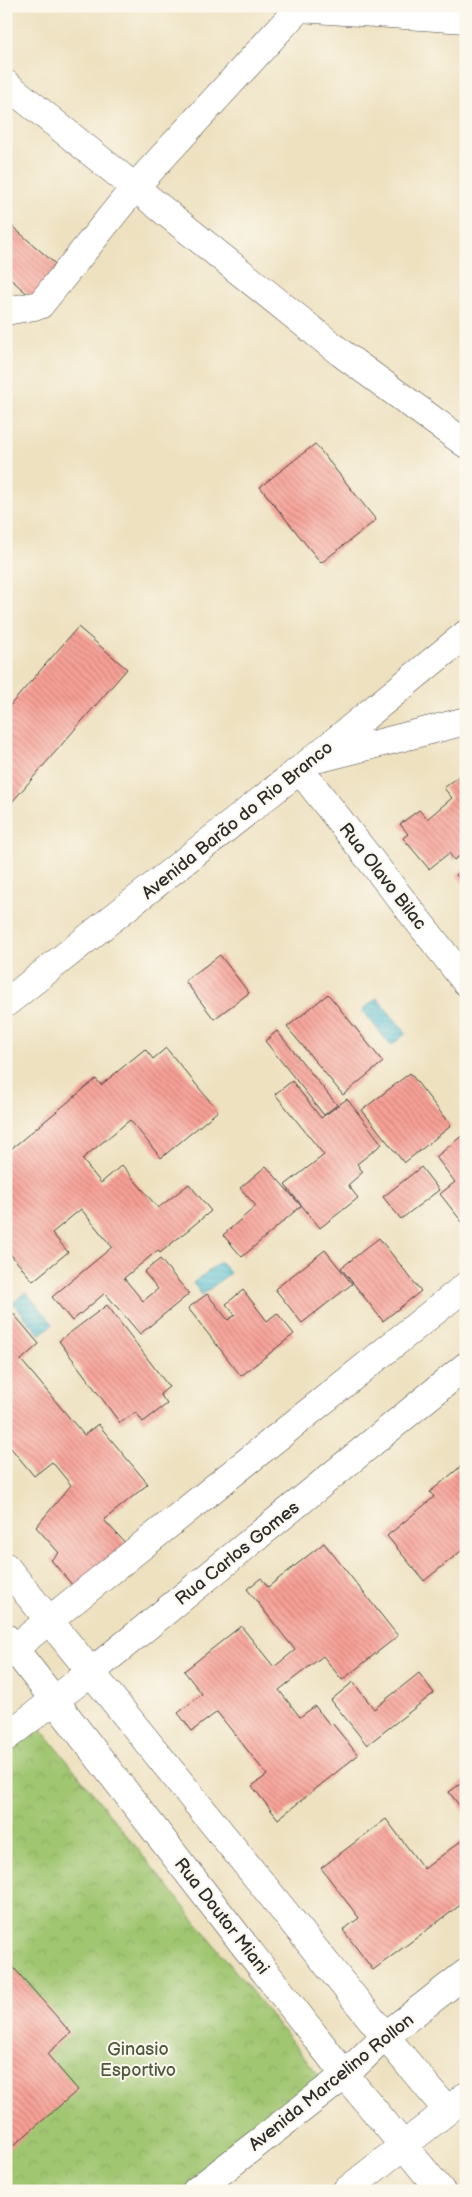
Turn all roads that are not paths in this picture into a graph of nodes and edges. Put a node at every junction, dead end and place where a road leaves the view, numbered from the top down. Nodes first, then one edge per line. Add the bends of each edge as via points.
1 (466, 19) edge
2 (6, 84) edge
3 (135, 188) junction
4 (6, 311) edge
5 (466, 444) edge
6 (466, 634) edge
7 (466, 660) edge
8 (420, 672) junction
9 (466, 721) edge
10 (306, 765) junction
11 (466, 982) edge
12 (6, 1003) edge
13 (466, 1286) edge
14 (466, 1366) edge
15 (6, 1567) edge
16 (49, 1621) junction
17 (9, 1647) edge
18 (90, 1672) junction
19 (55, 1699) junction
20 (6, 1737) edge
21 (466, 1973) edge
22 (385, 2036) junction
23 (345, 2075) junction
24 (457, 2103) edge
25 (402, 2145) junction
26 (196, 2191) edge
27 (346, 2191) edge
28 (441, 2191) edge

1 - 3 street via 299,8
2 - 3 street
3 - 4 street via 40,306
3 - 5 street via 341,353
6 - 8 street, Avenida Barão do Rio Branco
7 - 8 street
8 - 10 street, Avenida Barão do Rio Branco
9 - 10 street
10 - 11 street, Rua Olavo Bilac
10 - 12 street, Avenida Barão do Rio Branco
13 - 16 street
14 - 18 street, Rua Carlos Gomes
15 - 16 street
16 - 17 street
16 - 18 street
17 - 19 street, Rua Doutor Miani
18 - 19 street, Rua Carlos Gomes
18 - 22 street
19 - 20 street, Rua Carlos Gomes
19 - 23 street, Rua Doutor Miani
21 - 22 street, Avenida Marcelino Rollon
22 - 23 street, Avenida Marcelino Rollon
22 - 24 street
23 - 25 street, Rua Doutor Miani
23 - 26 street, Avenida Marcelino Rollon
24 - 25 street
25 - 27 street
25 - 28 street, Rua Doutor Miani

